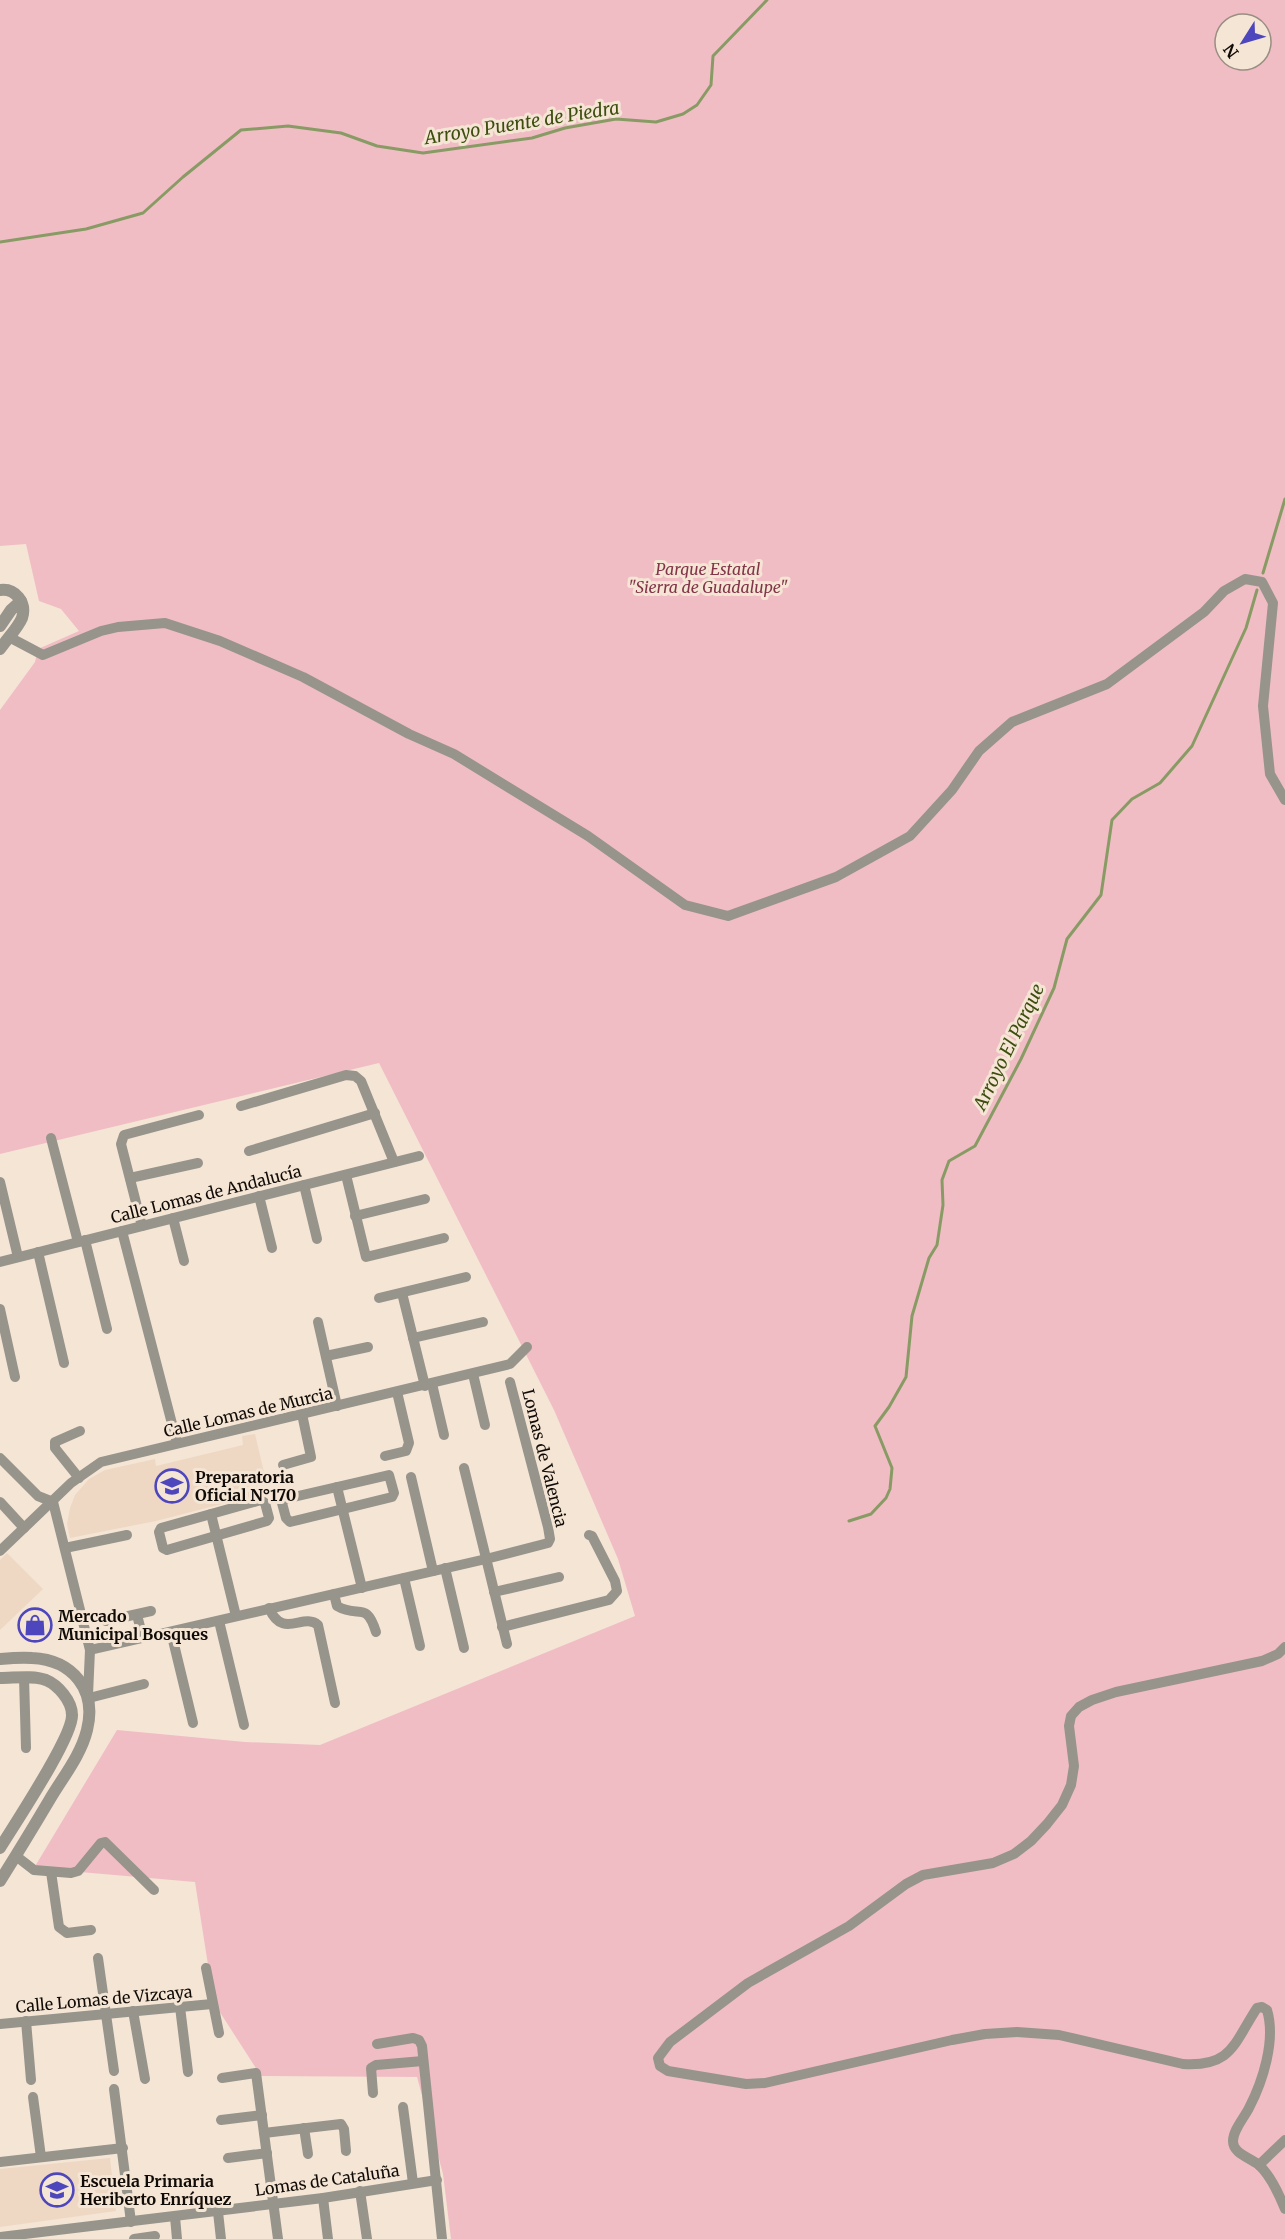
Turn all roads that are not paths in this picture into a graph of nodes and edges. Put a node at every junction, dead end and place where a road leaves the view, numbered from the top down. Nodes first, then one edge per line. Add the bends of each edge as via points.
1 (0, 590) edge
2 (21, 601) junction
3 (0, 626) edge
4 (9, 637) junction
5 (0, 649) edge
6 (1285, 800) edge
7 (241, 1106) dead end
8 (375, 1113) junction
9 (199, 1115) dead end
10 (51, 1138) dead end
11 (249, 1150) dead end
12 (419, 1156) dead end
13 (394, 1162) junction
14 (198, 1163) dead end
15 (345, 1175) junction
16 (130, 1178) junction
17 (0, 1182) edge
18 (304, 1185) junction
19 (259, 1196) junction
20 (425, 1199) dead end
21 (355, 1216) junction
22 (173, 1218) junction
23 (142, 1226) junction
24 (122, 1231) junction
25 (444, 1238) dead end
26 (317, 1239) dead end
27 (81, 1241) junction
28 (272, 1248) dead end
29 (38, 1252) junction
30 (18, 1257) junction
31 (0, 1262) edge
32 (184, 1262) dead end
33 (466, 1277) dead end
34 (402, 1293) junction
35 (379, 1298) dead end
36 (0, 1309) edge
37 (318, 1322) dead end
38 (483, 1322) dead end
39 (107, 1329) dead end
40 (413, 1338) junction
41 (368, 1347) dead end
42 (527, 1347) dead end
43 (326, 1356) junction
44 (64, 1363) dead end
45 (472, 1374) junction
46 (15, 1377) dead end
47 (510, 1382) dead end
48 (428, 1385) junction
49 (397, 1392) junction
50 (337, 1406) junction
51 (302, 1414) junction
52 (485, 1425) dead end
53 (80, 1431) dead end
54 (444, 1435) dead end
55 (177, 1443) junction
56 (385, 1456) dead end
57 (0, 1458) edge
58 (283, 1465) dead end
59 (464, 1468) dead end
60 (411, 1477) dead end
61 (79, 1478) junction
62 (338, 1487) junction
63 (0, 1502) edge
64 (53, 1502) junction
65 (342, 1508) junction
66 (211, 1514) junction
67 (24, 1528) junction
68 (589, 1534) dead end
69 (127, 1535) dead end
70 (217, 1536) junction
71 (65, 1548) junction
72 (0, 1551) edge
73 (486, 1559) junction
74 (445, 1568) junction
75 (432, 1571) junction
76 (559, 1577) dead end
77 (404, 1578) junction
78 (362, 1588) junction
79 (494, 1592) junction
80 (334, 1594) junction
81 (269, 1608) junction
82 (151, 1611) dead end
83 (136, 1615) junction
84 (236, 1616) junction
85 (106, 1621) dead end
86 (219, 1621) junction
87 (502, 1627) junction
88 (171, 1632) junction
89 (376, 1632) dead end
90 (143, 1638) junction
91 (507, 1644) dead end
92 (420, 1646) dead end
93 (1285, 1647) edge
94 (464, 1648) dead end
95 (90, 1650) junction
96 (0, 1659) edge
97 (24, 1677) junction
98 (0, 1678) edge
99 (144, 1684) dead end
100 (89, 1697) junction
101 (335, 1702) dead end
102 (193, 1724) dead end
103 (244, 1725) dead end
104 (26, 1748) dead end
105 (15, 1822) junction
106 (30, 1832) junction
107 (0, 1848) edge
108 (16, 1856) junction
109 (51, 1872) junction
110 (0, 1881) edge
111 (154, 1890) dead end
112 (91, 1930) dead end
113 (98, 1958) dead end
114 (206, 1968) dead end
115 (212, 2004) junction
116 (180, 2007) junction
117 (133, 2011) junction
118 (105, 2014) junction
119 (26, 2021) junction
120 (0, 2024) edge
121 (219, 2033) dead end
122 (377, 2044) dead end
123 (423, 2061) junction
124 (114, 2071) dead end
125 (188, 2072) dead end
126 (222, 2078) dead end
127 (145, 2079) dead end
128 (32, 2080) dead end
129 (114, 2089) dead end
130 (373, 2093) dead end
131 (33, 2097) dead end
132 (403, 2107) dead end
133 (262, 2115) junction
134 (221, 2120) dead end
135 (304, 2128) junction
136 (264, 2133) junction
137 (1285, 2140) edge
138 (123, 2148) junction
139 (346, 2151) dead end
140 (267, 2152) junction
141 (308, 2154) dead end
142 (41, 2157) junction
143 (0, 2158) edge
144 (228, 2158) dead end
145 (1259, 2165) junction
146 (437, 2180) junction
147 (412, 2183) junction
148 (360, 2191) junction
149 (323, 2198) junction
150 (274, 2203) junction
151 (1285, 2209) edge
152 (218, 2212) junction
153 (175, 2217) junction
154 (131, 2222) junction
155 (52, 2235) edge
156 (155, 2236) dead end
157 (0, 2237) edge
158 (134, 2239) edge
159 (177, 2239) edge
160 (221, 2239) edge
161 (278, 2239) edge
162 (328, 2239) edge
163 (367, 2239) edge
164 (442, 2239) edge

1 - 2 street via 14,591
2 - 3 street
2 - 4 street via 22,617
4 - 5 street
4 - 6 street via 43,655 101,631 165,623 220,641 303,677 454,754 588,836 685,906 728,916 836,877 910,836 952,790 979,751 1012,722 1107,684 1204,612 1224,591 1245,579 1262,582 1273,603 1263,706 1270,774
7 - 8 street via 346,1075 361,1081
8 - 11 street
8 - 13 street
9 - 16 street via 124,1135 121,1144
10 - 27 street
12 - 13 street, Calle Lomas de Andalucía
13 - 15 street, Calle Lomas de Andalucía
14 - 16 street
15 - 18 street, Calle Lomas de Andalucía
15 - 21 street
16 - 23 street
17 - 30 street
18 - 19 street, Calle Lomas de Andalucía
18 - 26 street
19 - 22 street, Calle Lomas de Andalucía
19 - 28 street
20 - 21 street
21 - 25 street via 368,1258
22 - 23 street, Calle Lomas de Andalucía
22 - 32 street
23 - 24 street, Calle Lomas de Andalucía
24 - 27 street, Calle Lomas de Andalucía
24 - 55 street
27 - 29 street, Calle Lomas de Andalucía
27 - 39 street
29 - 30 street, Calle Lomas de Andalucía
29 - 44 street
30 - 31 street, Calle Lomas de Andalucía
33 - 34 street
34 - 35 street
34 - 40 street
36 - 46 street
37 - 43 street
38 - 40 street
40 - 48 street
41 - 43 street
42 - 45 street, Calle Lomas de Murcia via 510,1365
43 - 50 street
45 - 48 street, Calle Lomas de Murcia
45 - 52 street
47 - 73 street, Lomas de Valencia via 550,1541
48 - 49 street, Calle Lomas de Murcia
48 - 54 street
49 - 50 street, Calle Lomas de Murcia
49 - 56 street via 409,1443 406,1450
50 - 51 street, Calle Lomas de Murcia
51 - 55 street, Calle Lomas de Murcia
51 - 58 street via 311,1457
53 - 61 street via 55,1442 55,1448
55 - 61 street, Calle Lomas de Murcia via 101,1462
57 - 64 street via 38,1496
59 - 73 street
60 - 75 street
61 - 64 street, Calle Lomas de Murcia
62 - 65 street
62 - 65 street via 389,1475 394,1493 392,1497
62 - 65 street via 285,1499 282,1503 290,1522
63 - 67 street
64 - 67 street, Calle Lomas de Murcia
64 - 71 street
65 - 78 street
66 - 70 street
66 - 70 street via 261,1500 265,1503 267,1521
66 - 70 street via 161,1528 163,1548
67 - 72 street, Calle Lomas de Murcia
68 - 87 street via 615,1581 614,1597
69 - 71 street
70 - 84 street
71 - 95 street
73 - 74 street
73 - 79 street
74 - 75 street
74 - 94 street
75 - 77 street
76 - 79 street
77 - 78 street
77 - 92 street
78 - 80 street
79 - 87 street
80 - 81 street
80 - 89 street via 343,1609 367,1613
81 - 84 street
81 - 101 street via 273,1618 287,1625 318,1625
82 - 83 street
83 - 85 street
83 - 90 street
84 - 86 street
86 - 88 street
86 - 103 street
87 - 91 street
88 - 90 street
88 - 102 street
90 - 95 street
93 - 145 street via 1262,1661 1116,1692 1078,1707 1069,1726 1074,1766 1071,1785 1062,1805 1031,1840 1014,1854 993,1863 923,1875 906,1884 849,1926 748,1983 670,2042 658,2058 660,2066 668,2071 746,2084 765,2083 952,2040 1017,2032 1059,2035 1197,2065 1224,2057 1237,2044 1257,2008 1262,2007 1267,2010 1271,2032 1263,2073 1233,2142 1235,2148
95 - 100 street
96 - 100 street via 34,1658 53,1663 81,1681
97 - 98 street
97 - 104 street
97 - 105 street via 47,1680 59,1689 70,1703 72,1715 62,1743
99 - 100 street
100 - 106 street via 90,1712 83,1740
105 - 106 street
105 - 107 street
106 - 108 street
108 - 109 street via 29,1867
108 - 110 street
109 - 111 street via 78,1871 105,1842
109 - 112 street via 59,1927 67,1933
113 - 118 street
114 - 115 street, Calle Lomas de Vizcaya
115 - 116 street, Calle Lomas de Vizcaya
115 - 121 street, Calle Lomas de Vizcaya
116 - 117 street, Calle Lomas de Vizcaya
116 - 125 street
117 - 118 street, Calle Lomas de Vizcaya
117 - 127 street
118 - 119 street, Calle Lomas de Vizcaya
118 - 124 street
119 - 120 street, Calle Lomas de Vizcaya
119 - 128 street
122 - 123 street via 419,2040
123 - 130 street via 371,2068
123 - 146 street
126 - 133 street via 256,2073
129 - 138 street
131 - 142 street
132 - 147 street, Lomas de Cataluña
133 - 134 street
133 - 136 street
135 - 136 street
135 - 139 street via 341,2124
135 - 141 street
136 - 140 street
137 - 145 street
138 - 142 street
138 - 154 street
140 - 144 street
140 - 150 street
142 - 143 street
145 - 151 street via 1272,2181
146 - 147 street, Lomas de Cataluña
146 - 164 street
147 - 148 street, Lomas de Cataluña
148 - 149 street, Lomas de Cataluña
148 - 163 street
149 - 150 street, Lomas de Cataluña
149 - 162 street
150 - 152 street, Lomas de Cataluña
150 - 161 street
152 - 153 street, Lomas de Cataluña
152 - 160 street
153 - 154 street, Lomas de Cataluña
153 - 159 street
154 - 155 street, Lomas de Cataluña
155 - 157 street, Lomas de Cataluña
156 - 158 street

